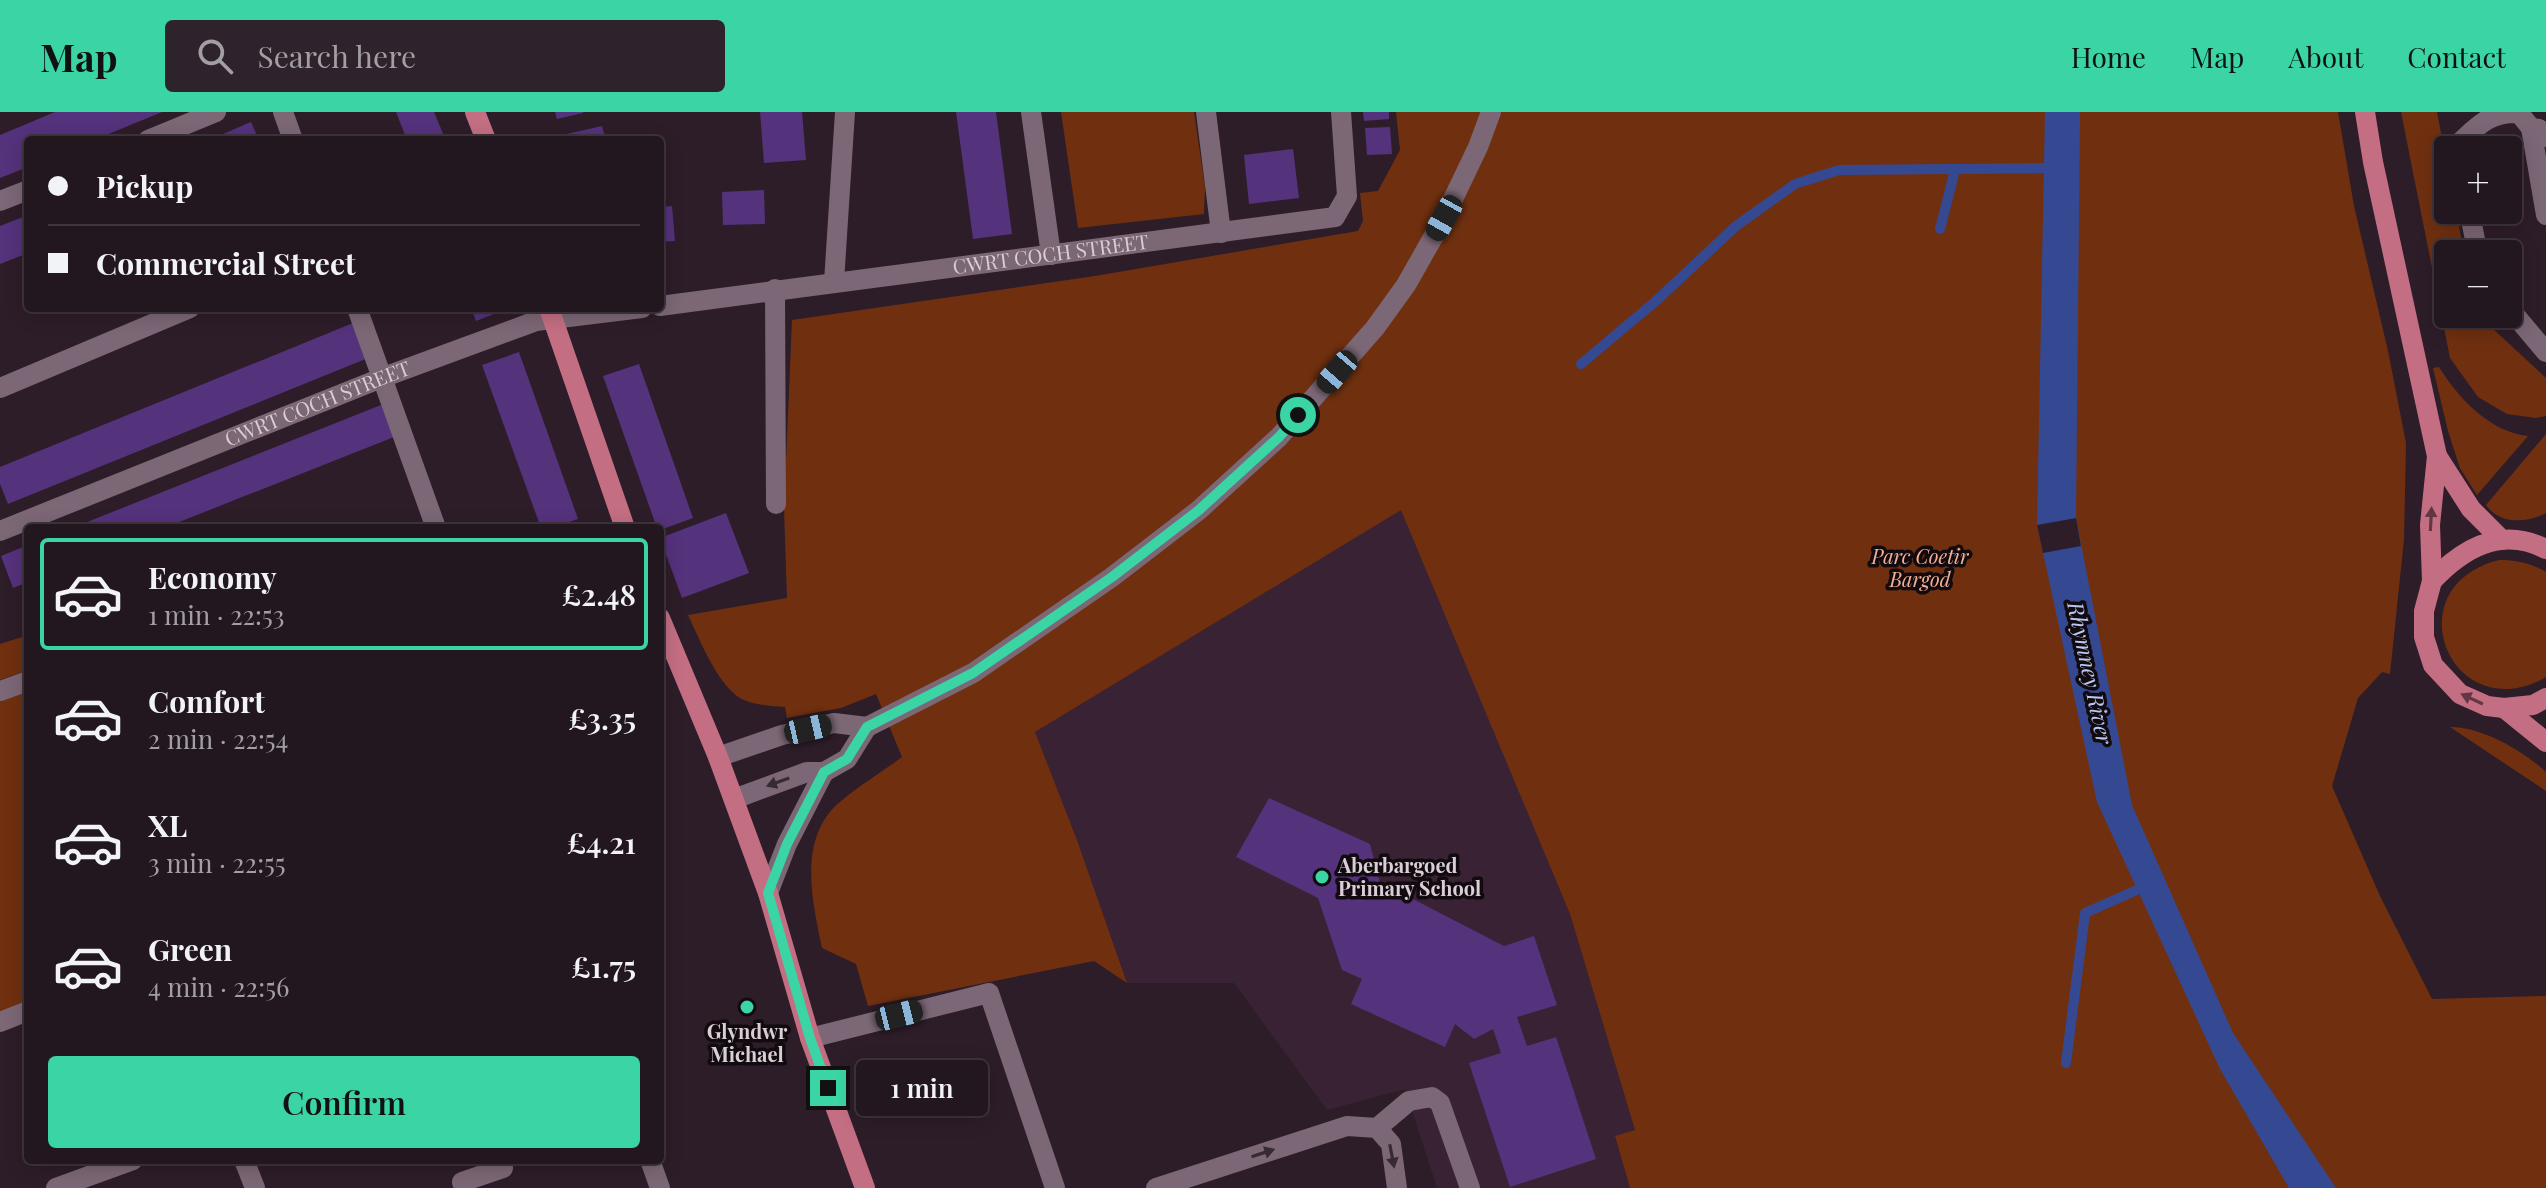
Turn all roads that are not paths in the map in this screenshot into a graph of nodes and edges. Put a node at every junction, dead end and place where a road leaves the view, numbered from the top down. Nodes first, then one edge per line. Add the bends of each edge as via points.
1 (216, 112) edge
2 (283, 112) edge
3 (475, 112) edge
4 (845, 112) edge
5 (1031, 112) edge
6 (1206, 112) edge
7 (1341, 112) edge
8 (1491, 112) edge
9 (2365, 112) edge
10 (2539, 132) edge
11 (158, 136) edge
12 (292, 136) edge
13 (484, 136) edge
14 (2467, 136) edge
15 (2542, 172) edge
16 (24, 192) edge
17 (0, 201) edge
18 (2546, 213) edge
19 (1221, 233) junction
20 (1051, 255) junction
21 (834, 282) junction
22 (775, 289) junction
23 (664, 305) edge
24 (180, 312) edge
25 (359, 312) edge
26 (581, 312) edge
27 (551, 314) edge
28 (2522, 324) edge
29 (2546, 352) edge
30 (384, 377) junction
31 (0, 388) edge
32 (2437, 456) junction
33 (776, 504) dead end
34 (435, 524) edge
35 (624, 524) edge
36 (0, 531) edge
37 (2502, 540) junction
38 (2546, 549) edge
39 (2432, 581) junction
40 (664, 628) edge
41 (24, 682) edge
42 (0, 691) edge
43 (2546, 698) edge
44 (2504, 708) junction
45 (867, 727) junction
46 (2546, 742) edge
47 (718, 757) junction
48 (824, 772) junction
49 (734, 799) junction
50 (768, 893) junction
51 (24, 1013) edge
52 (0, 1022) edge
53 (810, 1038) junction
54 (1377, 1128) junction
55 (123, 1164) edge
56 (246, 1164) edge
57 (651, 1164) edge
58 (503, 1168) dead end
59 (1191, 1182) edge
60 (63, 1187) edge
61 (255, 1188) edge
62 (464, 1188) edge
63 (660, 1188) edge
64 (865, 1188) edge
65 (1055, 1188) edge
66 (1156, 1188) edge
67 (1397, 1188) edge
68 (1470, 1188) edge

1 - 11 street
2 - 12 street
3 - 13 main road
4 - 21 street
5 - 20 street
6 - 19 street
7 - 19 street, CWRT COCH STREET via 1347,196 1335,217
8 - 45 street via 1444,218 1406,285 1279,437 1199,510 1112,577 973,673
9 - 32 main road
10 - 14 street via 2519,113 2490,115
10 - 15 street
15 - 18 street
16 - 17 street
19 - 20 street, CWRT COCH STREET
20 - 21 street, CWRT COCH STREET
21 - 22 street, CWRT COCH STREET
22 - 23 street, CWRT COCH STREET
22 - 33 street
24 - 31 street
25 - 30 street
26 - 27 street, CWRT COCH STREET
27 - 30 street, CWRT COCH STREET
27 - 35 main road
28 - 29 street
30 - 34 street
30 - 36 street, CWRT COCH STREET
32 - 37 main road via 2471,509
39 -> 32 main road via 2430,525
37 - 38 main road
37 - 39 main road via 2469,549
44 -> 39 main road via 2460,694 2433,665 2424,637
40 - 47 main road
41 - 42 street
43 - 44 main road
44 - 46 main road
45 - 47 street via 834,723
45 - 48 street via 847,759
47 - 49 main road
48 -> 49 street via 807,772
48 - 50 street
49 - 50 main road
50 - 53 main road
51 - 52 street
53 - 64 main road
53 - 65 street via 989,993
59 -> 54 street via 1347,1126
54 -> 67 street via 1391,1144
54 - 68 street via 1409,1101 1432,1097 1440,1103
55 - 60 street
56 - 61 street
57 - 63 street
58 - 62 street via 462,1182
59 - 66 street

